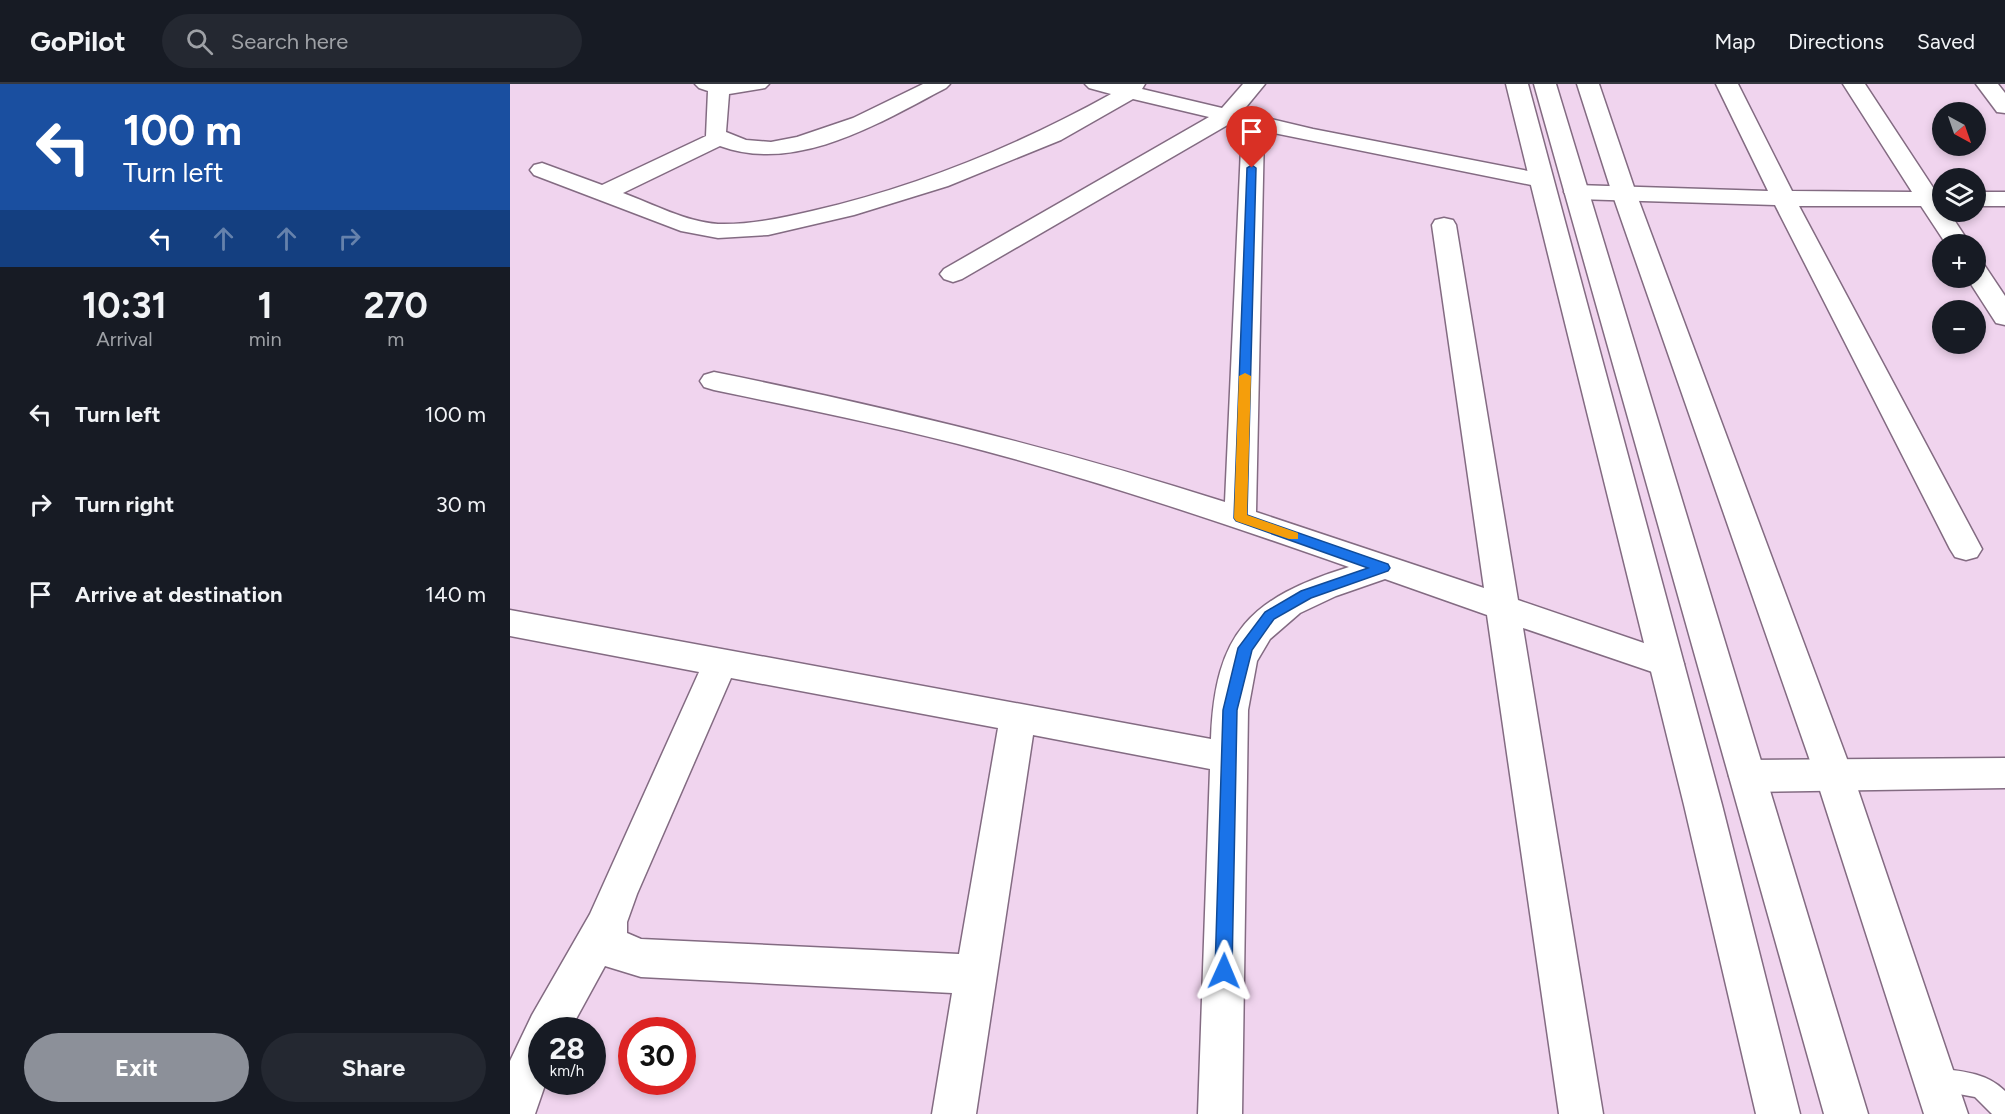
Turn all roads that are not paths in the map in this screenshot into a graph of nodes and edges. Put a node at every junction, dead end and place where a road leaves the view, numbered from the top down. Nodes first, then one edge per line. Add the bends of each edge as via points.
1 (758, 84) edge
2 (939, 84) edge
3 (1096, 84) edge
4 (1254, 84) edge
5 (1516, 84) edge
6 (1545, 84) edge
7 (1588, 84) edge
8 (1727, 84) edge
9 (1854, 84) edge
10 (1987, 84) edge
11 (712, 86) edge
12 (1132, 88) edge
13 (2005, 107) edge
14 (1227, 116) junction
15 (1253, 121) junction
16 (718, 138) junction
17 (542, 170) dead end
18 (1541, 180) junction
19 (1576, 192) junction
20 (1624, 193) junction
21 (1932, 193) edge
22 (601, 194) junction
23 (1783, 198) junction
24 (1932, 199) edge
25 (1986, 199) edge
26 (2005, 199) edge
27 (1444, 225) dead end
28 (953, 274) dead end
29 (1986, 287) edge
30 (2005, 317) edge
31 (714, 381) dead end
32 (1240, 518) junction
33 (1966, 549) dead end
34 (1383, 568) junction
35 (1502, 608) junction
36 (510, 623) edge
37 (721, 662) junction
38 (1667, 664) junction
39 (1018, 717) junction
40 (1229, 757) junction
41 (2005, 773) edge
42 (1834, 775) junction
43 (1748, 776) junction
44 (607, 922) junction
45 (977, 975) junction
46 (554, 1017) edge
47 (528, 1071) edge
48 (1935, 1080) junction
49 (2005, 1112) edge
50 (513, 1114) edge
51 (954, 1114) edge
52 (1220, 1114) edge
53 (1581, 1114) edge
54 (1778, 1114) edge
55 (1846, 1114) edge
56 (1946, 1114) edge

1 - 11 street via 734,89
2 - 16 street via 866,119 793,146 753,148 735,146
3 - 12 street
4 - 14 street
5 - 18 street
6 - 19 street
7 - 20 street
8 - 23 street
9 - 21 street
10 - 13 street
11 - 16 street
12 - 14 street
12 - 22 street via 1020,150 940,181 796,223 718,231 690,226
14 - 15 street
14 - 28 street
15 - 18 street
15 - 32 street
16 - 22 street
17 - 22 street
18 - 38 street
19 - 20 street
19 - 43 street
20 - 23 street
20 - 42 street
23 - 24 street
23 - 33 street
25 - 26 street
27 - 35 street
29 - 30 street
31 - 32 street via 1020,451
32 - 34 street
34 - 35 street
34 - 40 street via 1306,594 1270,616 1245,648 1230,710
35 - 38 street
35 - 53 street
36 - 37 street
37 - 39 street
37 - 44 street
38 - 54 street
39 - 40 street
39 - 45 street
40 - 52 street
41 - 42 street
42 - 43 street
42 - 48 street
43 - 55 street
44 - 45 street via 606,941 618,952 641,958
44 - 46 street
45 - 51 street
47 - 50 street
48 - 49 lane via 1981,1085 1997,1098
48 - 56 street

